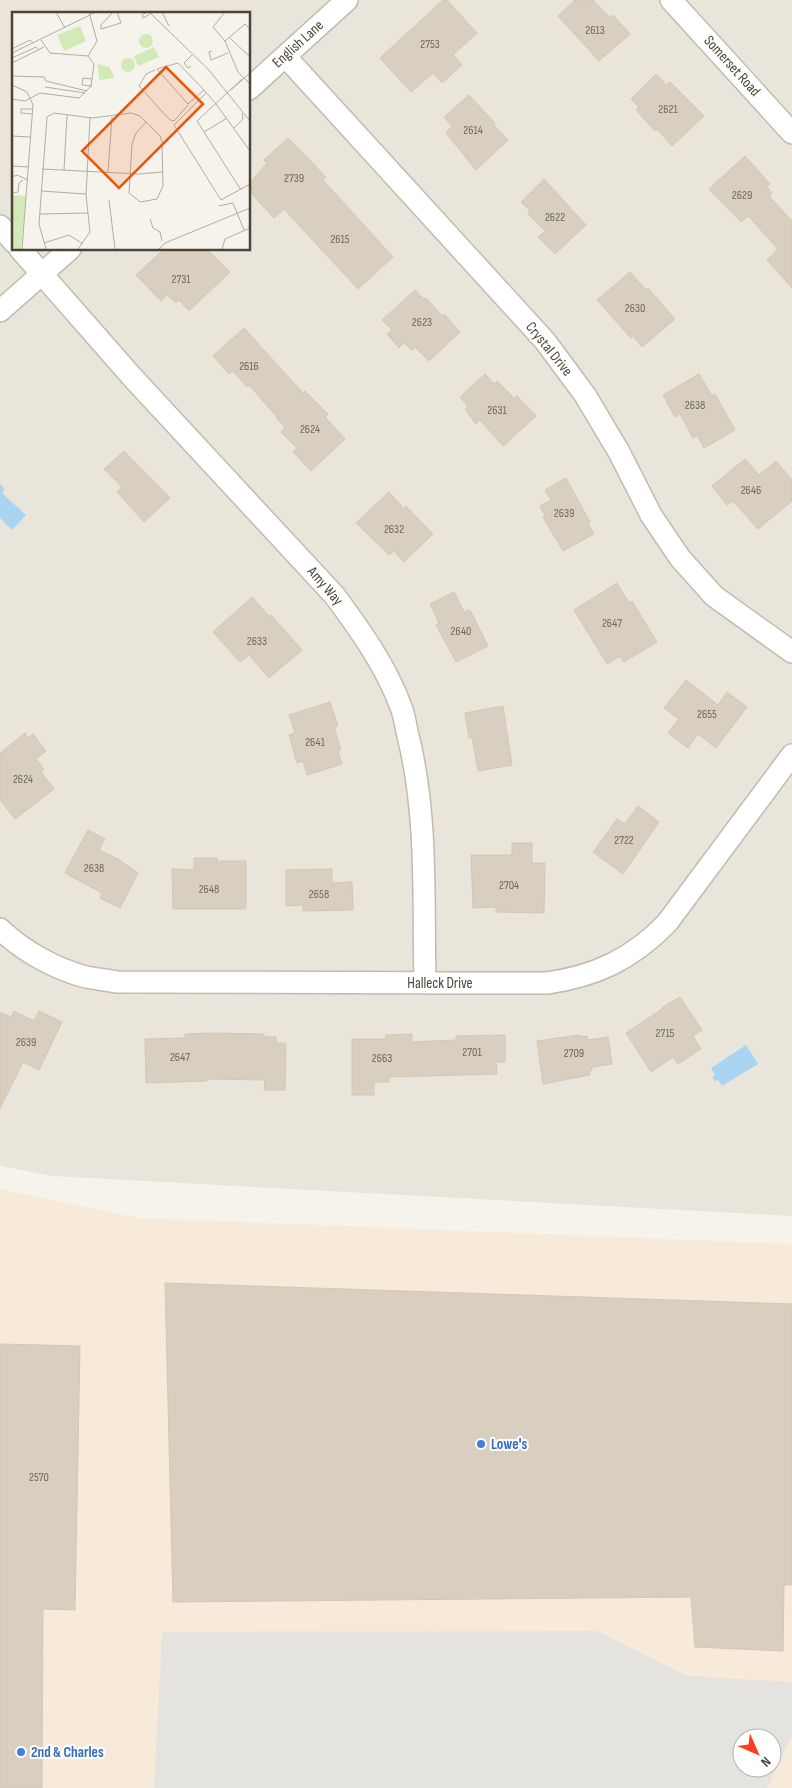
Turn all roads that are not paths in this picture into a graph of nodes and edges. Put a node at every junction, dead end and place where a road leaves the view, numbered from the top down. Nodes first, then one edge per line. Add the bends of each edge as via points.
1 (347, 0) edge
2 (671, 0) edge
3 (285, 56) junction
4 (250, 87) edge
5 (792, 132) edge
6 (0, 226) edge
7 (12, 240) edge
8 (21, 250) edge
9 (69, 250) edge
10 (42, 274) junction
11 (0, 312) edge
12 (792, 652) edge
13 (792, 755) edge
14 (0, 929) edge
15 (425, 983) junction

1 - 3 street, English Lane
2 - 5 street, Somerset Road
3 - 4 street, English Lane
3 - 12 street, Crystal Drive via 545,341 585,395 651,515 680,558 714,596
6 - 7 street
8 - 10 street
9 - 10 street
10 - 11 street
10 - 15 street, Amy Way via 133,378 335,596 361,630 390,681 404,716 421,815
13 - 15 street, Halleck Drive via 667,923 629,956 572,980
14 - 15 street, Halleck Drive via 43,960 85,976 117,982

